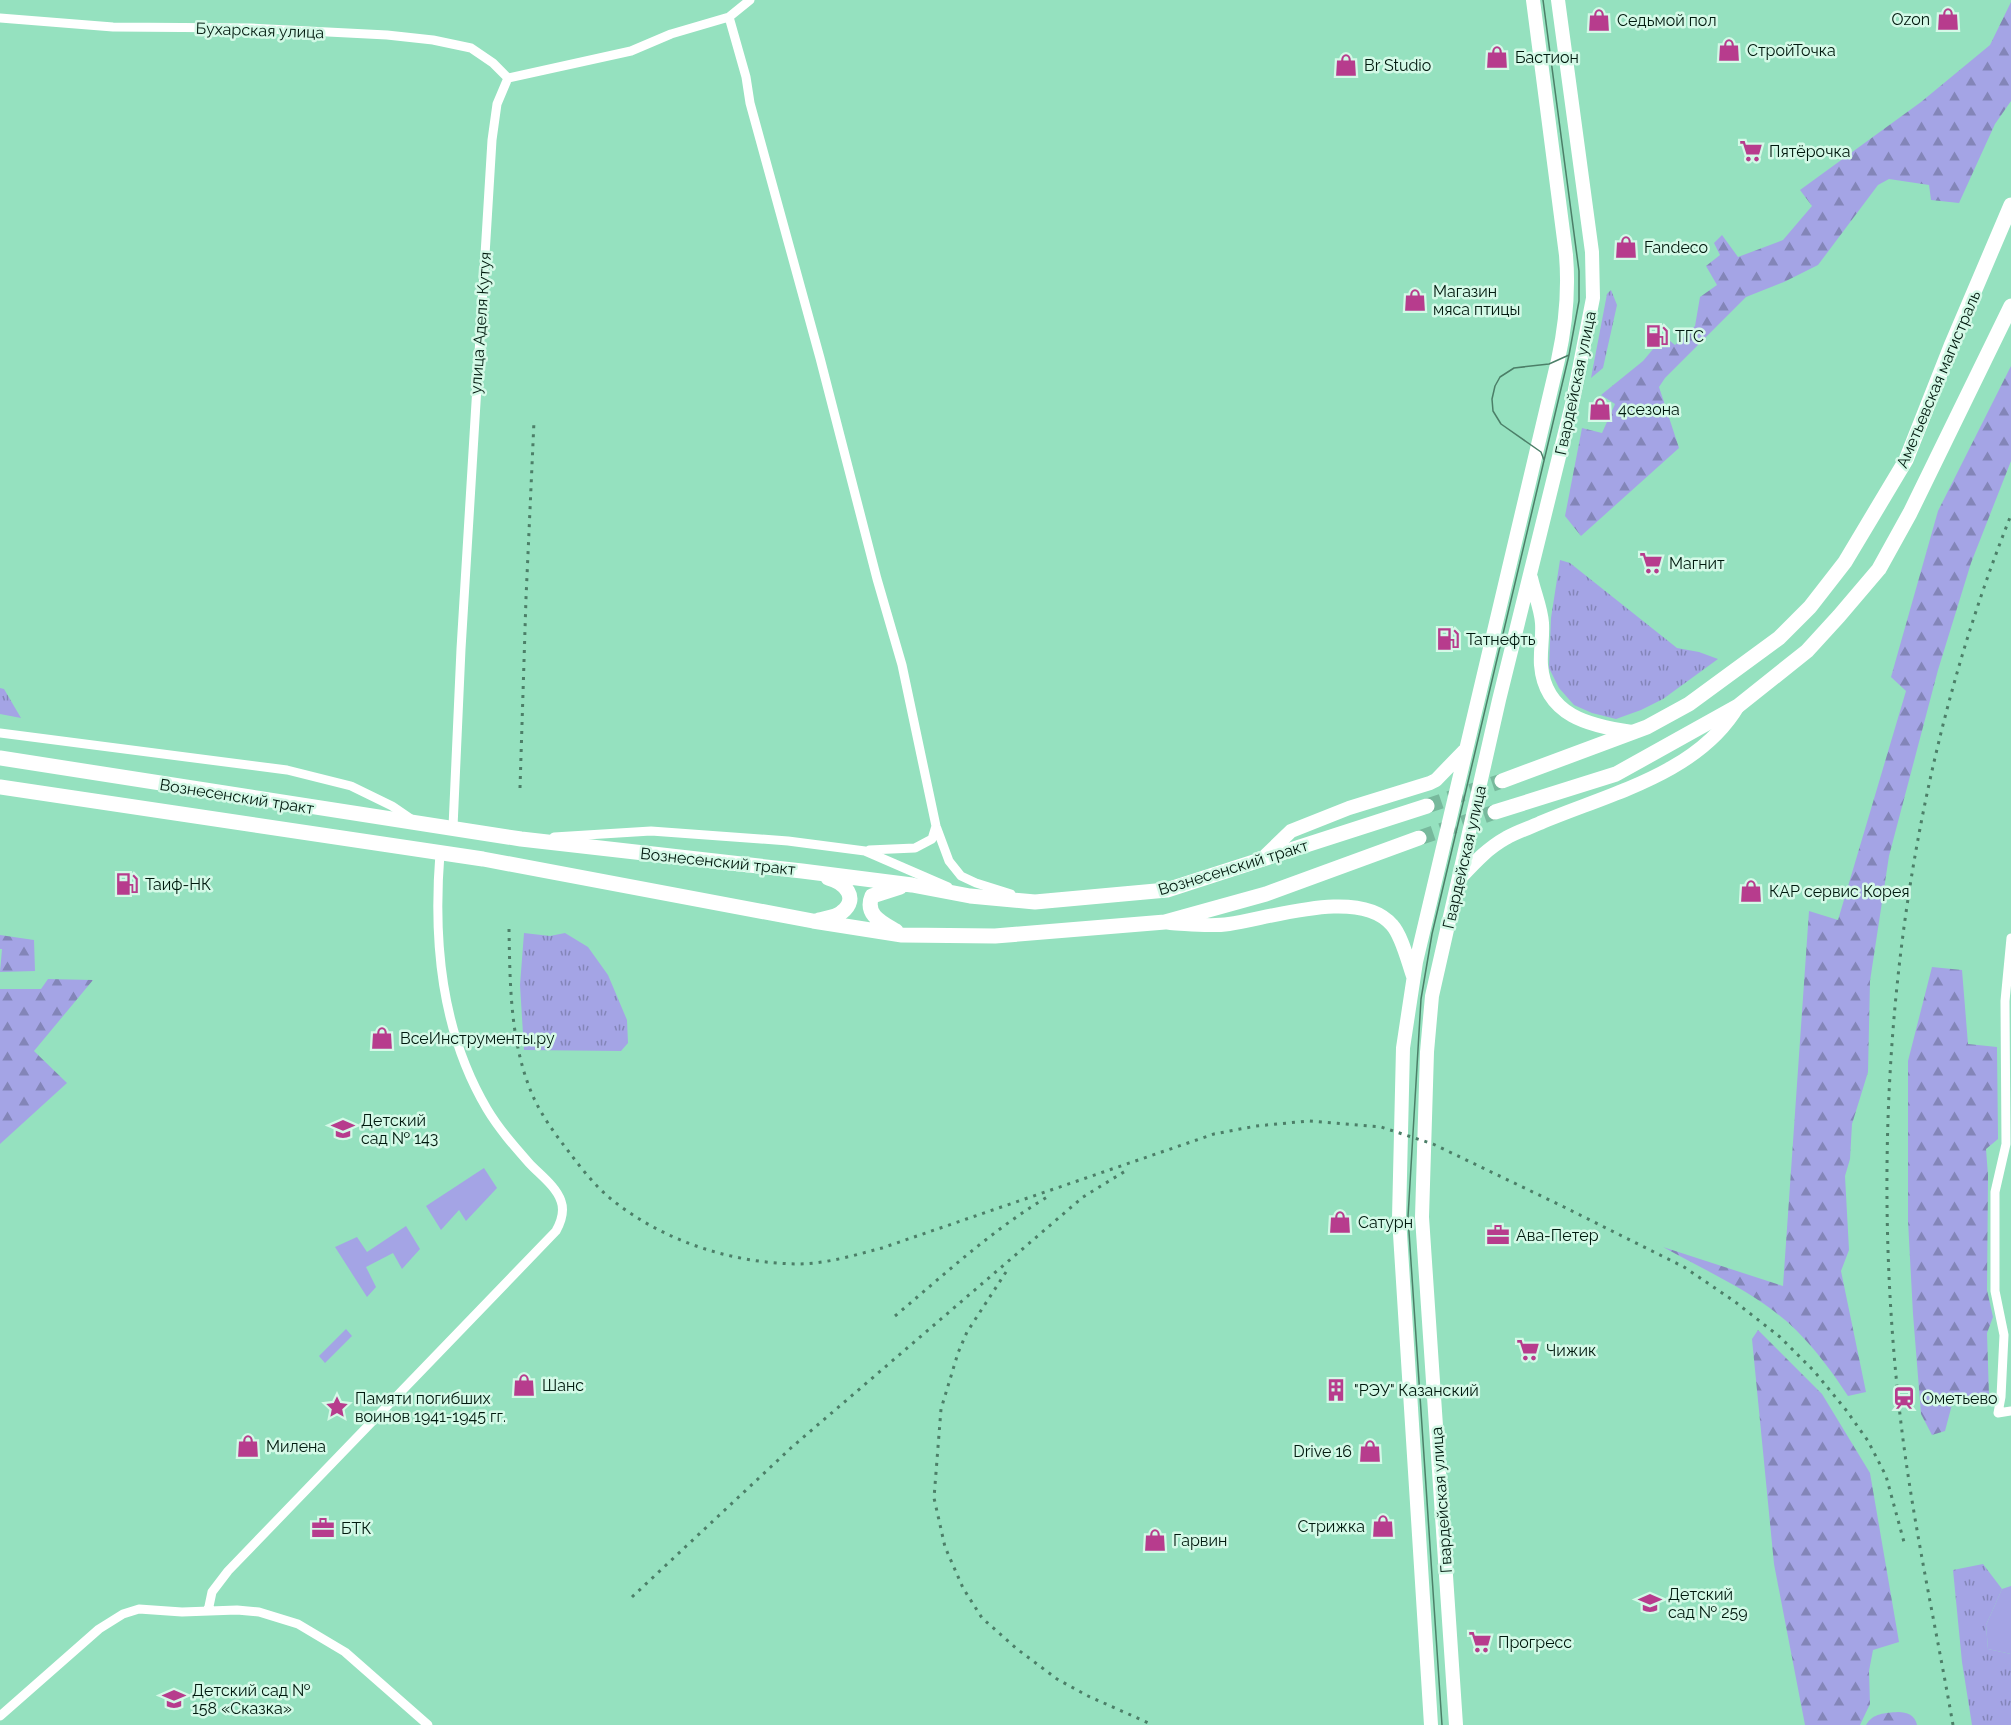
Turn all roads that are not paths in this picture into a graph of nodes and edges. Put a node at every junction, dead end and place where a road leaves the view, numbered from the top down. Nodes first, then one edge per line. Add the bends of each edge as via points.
1 (750, 0) edge
2 (1533, 0) edge
3 (1558, 0) edge
4 (729, 17) junction
5 (0, 18) edge
6 (508, 78) junction
7 (1571, 101) junction
8 (1546, 105) junction
9 (2011, 205) edge
10 (2011, 306) edge
11 (1530, 574) junction
12 (1738, 706) junction
13 (1632, 732) junction
14 (0, 733) edge
15 (1465, 749) junction
16 (0, 758) edge
17 (1502, 781) tunnel mouth
18 (0, 787) edge
19 (1427, 806) tunnel mouth
20 (1495, 812) tunnel mouth
21 (418, 823) junction
22 (936, 826) junction
23 (453, 827) junction
24 (1419, 838) tunnel mouth
25 (521, 839) junction
26 (865, 850) junction
27 (440, 853) junction
28 (1261, 860) junction
29 (802, 871) junction
30 (1460, 878) junction
31 (912, 885) junction
32 (970, 896) junction
33 (1035, 902) junction
34 (813, 921) junction
35 (1165, 922) junction
36 (902, 935) junction
37 (2011, 938) edge
38 (1414, 977) junction
39 (2008, 1000) edge
40 (2008, 1144) edge
41 (2011, 1411) edge
42 (1447, 1573) junction
43 (1420, 1574) junction
44 (208, 1611) junction
45 (0, 1716) edge
46 (428, 1725) edge
47 (1431, 1725) edge
48 (1456, 1725) edge

1 - 4 street
2 - 8 main road, Гвардейская улица
3 - 7 main road, Гвардейская улица
4 - 6 street via 631,51
4 - 22 street via 902,665
5 - 6 street, Бухарская улица via 113,27 387,34 471,48
6 - 23 street, улица Аделя Кутуя via 497,104 492,140
7 - 8 main road
7 - 11 main road, Гвардейская улица via 1592,252 1593,298 1573,400
8 - 15 main road, Гвардейская улица via 1566,255 1567,310
9 - 13 main road, Аметьевская магистраль via 1906,460 1845,562 1779,638 1689,704
10 - 12 main road, Аметьевская магистраль via 1879,569 1807,651
11 - 13 main road via 1542,622 1541,664 1549,693 1583,722
11 - 30 main road, Гвардейская улица
12 - 20 main road, Аметьевская магистраль via 1616,774
12 - 30 main road via 1714,738 1687,759 1619,792 1507,837 1481,855
13 - 17 main road, Аметьевская магистраль
14 - 21 street via 287,770 351,786
15 - 28 main road via 1436,780 1291,831
15 - 38 main road, Гвардейская улица
16 - 21 main road, Вознесенский тракт
18 - 27 main road, Вознесенский тракт
19 - 28 main road, Вознесенский тракт
21 - 23 main road, Вознесенский тракт
22 - 26 street via 932,839 915,848
22 - 33 street via 949,861 961,876
23 - 25 main road, Вознесенский тракт
24 - 35 main road, Вознесенский тракт via 1266,894
25 - 26 street via 651,831 788,840
25 - 29 main road, Вознесенский тракт
26 - 32 street
27 - 34 main road, Вознесенский тракт
27 - 44 street via 437,899 441,961 454,1035 488,1111 555,1190 563,1215 555,1231 228,1570 212,1592
28 - 33 main road, Вознесенский тракт via 1167,890
29 - 31 main road, Вознесенский тракт
29 - 34 main road via 836,880 851,896 841,914
30 - 42 main road, Гвардейская улица via 1432,996 1422,1217
31 - 32 main road, Вознесенский тракт
31 - 36 main road via 872,896 870,902 870,911 878,921
32 - 33 main road, Вознесенский тракт
34 - 36 main road, Вознесенский тракт
35 - 36 main road, Вознесенский тракт via 995,936
35 - 38 main road via 1206,926 1292,910 1348,906 1367,910 1392,925
37 - 39 street
38 - 43 main road, Гвардейская улица via 1403,1048 1399,1218
39 - 40 street
40 - 41 street via 1995,1192 1995,1291 2004,1335 1998,1413
42 - 43 main road
42 - 48 main road, Гвардейская улица
43 - 47 main road, Гвардейская улица
44 - 45 street via 138,1609 123,1614 99,1629
44 - 46 street via 259,1612 298,1624 345,1652

